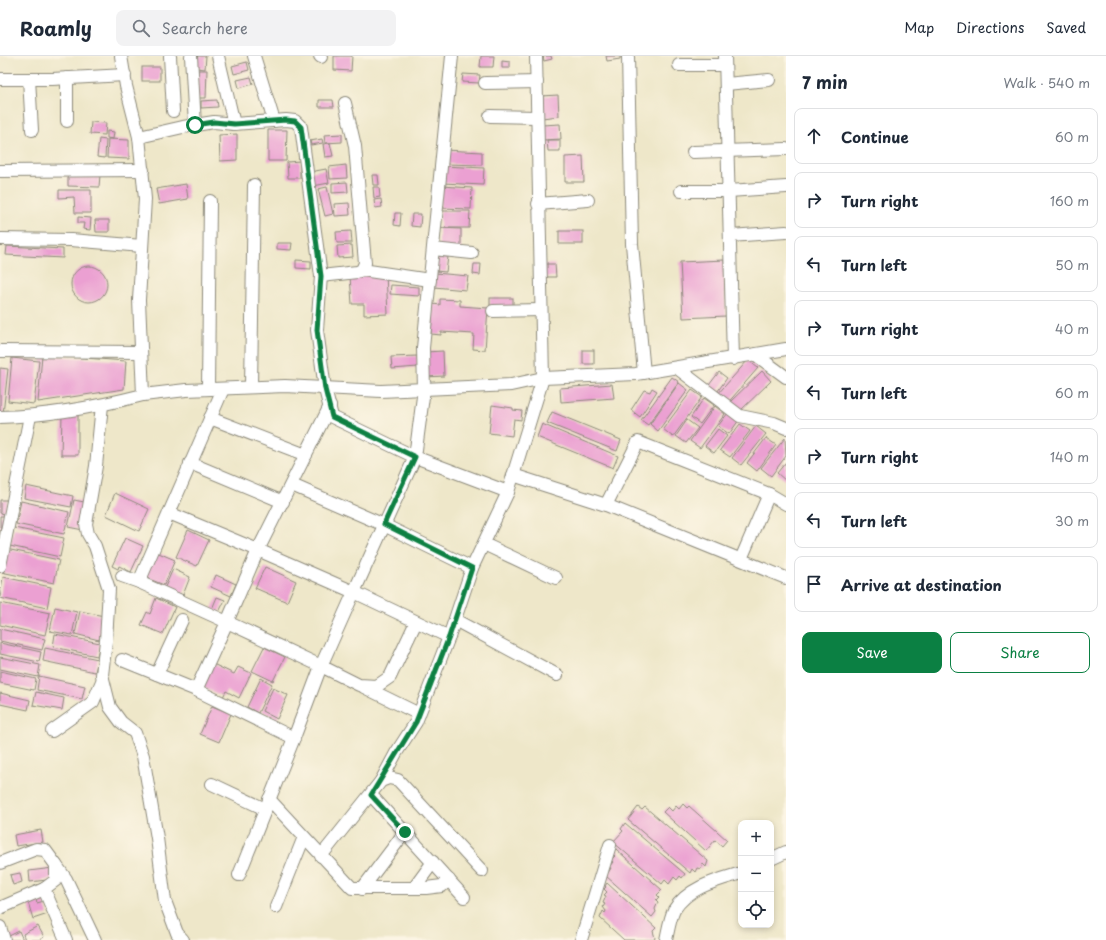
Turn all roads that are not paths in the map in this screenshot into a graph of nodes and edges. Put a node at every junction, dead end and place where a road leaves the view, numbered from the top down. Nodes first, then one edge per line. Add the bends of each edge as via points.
1 (121, 56) edge
2 (170, 56) edge
3 (191, 56) edge
4 (218, 56) edge
5 (254, 56) edge
6 (452, 56) edge
7 (536, 56) edge
8 (628, 56) edge
9 (725, 61) edge
10 (679, 65) dead end
11 (125, 75) junction
12 (67, 78) junction
13 (0, 79) edge
14 (29, 79) junction
15 (769, 80) dead end
16 (484, 82) dead end
17 (537, 82) junction
18 (726, 84) junction
19 (345, 103) dead end
20 (173, 112) dead end
21 (490, 116) dead end
22 (536, 117) junction
23 (68, 121) dead end
24 (274, 121) junction
25 (234, 124) junction
26 (195, 125) junction
27 (32, 130) dead end
28 (138, 137) junction
29 (786, 149) edge
30 (693, 152) dead end
31 (728, 152) junction
32 (142, 170) junction
33 (0, 171) edge
34 (254, 185) dead end
35 (786, 187) edge
36 (681, 191) dead end
37 (729, 191) junction
38 (588, 200) dead end
39 (210, 201) dead end
40 (538, 204) junction
41 (786, 232) edge
42 (730, 236) junction
43 (0, 239) edge
44 (142, 246) junction
45 (433, 249) junction
46 (472, 252) dead end
47 (362, 270) junction
48 (321, 276) junction
49 (430, 280) junction
50 (541, 310) junction
51 (493, 311) dead end
52 (786, 349) edge
53 (0, 351) edge
54 (141, 352) junction
55 (756, 355) junction
56 (734, 359) junction
57 (677, 368) junction
58 (644, 373) junction
59 (786, 377) edge
60 (543, 378) junction
61 (223, 388) junction
62 (251, 388) junction
63 (208, 389) junction
64 (325, 389) junction
65 (424, 389) junction
66 (142, 395) junction
67 (102, 405) junction
68 (330, 406) junction
69 (30, 416) junction
70 (0, 417) edge
71 (210, 418) junction
72 (786, 428) edge
73 (306, 455) junction
74 (415, 457) junction
75 (190, 463) junction
76 (513, 475) junction
77 (292, 485) junction
78 (508, 492) junction
79 (769, 494) junction
80 (283, 502) junction
81 (786, 504) edge
82 (606, 505) junction
83 (169, 513) junction
84 (384, 524) junction
85 (484, 544) junction
86 (258, 550) junction
87 (741, 559) junction
88 (0, 566) edge
89 (472, 568) junction
90 (122, 576) dead end
91 (556, 578) dead end
92 (786, 578) edge
93 (139, 582) junction
94 (354, 592) junction
95 (182, 620) dead end
96 (455, 620) junction
97 (227, 622) junction
98 (416, 622) junction
99 (449, 637) junction
100 (122, 660) dead end
101 (321, 666) junction
102 (158, 674) junction
103 (557, 675) dead end
104 (103, 679) junction
105 (359, 685) junction
106 (196, 690) junction
107 (419, 714) junction
108 (52, 731) dead end
109 (294, 738) junction
110 (381, 781) junction
111 (212, 784) dead end
112 (371, 795) junction
113 (267, 804) junction
114 (405, 832) junction
115 (304, 837) junction
116 (610, 845) dead end
117 (786, 852) edge
118 (321, 856) junction
119 (774, 858) edge
120 (433, 862) junction
121 (0, 863) edge
122 (56, 865) junction
123 (482, 871) dead end
124 (738, 873) edge
125 (239, 875) dead end
126 (449, 880) junction
127 (362, 888) junction
128 (414, 888) junction
129 (44, 889) junction
130 (464, 897) dead end
131 (0, 908) edge
132 (276, 908) dead end
133 (0, 928) edge
134 (4, 940) edge
135 (66, 940) edge
136 (95, 940) edge
137 (183, 940) edge
138 (581, 940) edge
139 (666, 940) edge

1 - 11 street
2 - 20 street
3 - 26 street
4 - 25 street
5 - 24 street
6 - 45 street
7 - 17 street
8 - 58 street via 632,244
9 - 10 street
9 - 18 street
11 - 12 street
11 - 28 street
12 - 14 street
12 - 23 street
13 - 14 street
14 - 27 street
15 - 18 street
16 - 17 street
17 - 22 street
18 - 31 street
19 - 47 street via 355,146 359,180 365,263
21 - 22 street
22 - 40 street
24 - 25 street
24 - 48 street via 295,121 301,127
25 - 26 street via 214,122
26 - 28 street
28 - 32 street
29 - 31 street
30 - 31 street
31 - 37 street
32 - 33 street
32 - 44 street via 145,199
34 - 62 street
35 - 37 street
36 - 37 street
37 - 42 street
38 - 40 street
39 - 63 street
40 - 50 street
41 - 42 street
42 - 56 street
43 - 44 street via 72,240
44 - 54 street via 139,300
45 - 46 street
45 - 49 street
47 - 48 street
47 - 49 street
48 - 64 street via 317,330
49 - 65 street via 423,348
50 - 51 street
50 - 60 street
52 - 55 street
53 - 54 street
54 - 66 street
55 - 56 street
55 - 59 street
56 - 57 street
57 - 58 street
57 - 72 street via 740,416
58 - 60 street
60 - 65 street via 511,385
60 - 76 street
61 - 62 street
61 - 63 street
61 - 71 street
62 - 64 street via 285,386
63 - 66 street
64 - 65 street
64 - 68 street
65 - 74 street
66 - 67 street
67 - 69 street
67 - 104 street via 96,466 86,524 109,588
68 - 73 street
68 - 74 street via 332,417
69 - 70 street
69 - 88 street
71 - 73 street
71 - 75 street
73 - 77 street
74 - 78 street
74 - 84 street
75 - 80 street
75 - 83 street
76 - 78 street
76 - 82 street
77 - 80 street
77 - 84 street
78 - 85 street
79 - 81 street
79 - 82 street via 638,442
79 - 87 street
80 - 86 street
82 - 87 street
83 - 86 street
83 - 93 street
84 - 89 street
84 - 94 street
85 - 89 street
85 - 91 street
86 - 94 street
86 - 97 street
87 - 92 street
89 - 96 street
90 - 93 street
93 - 97 street
94 - 98 street
94 - 101 street
95 - 102 street
96 - 99 street
96 - 103 street
97 - 101 street
97 - 106 street
98 - 99 street
98 - 105 street via 390,677 377,686
99 - 107 street
100 - 102 street
101 - 105 street
101 - 109 street
102 - 106 street
104 - 108 street via 93,702
104 - 137 street via 110,708 121,722 135,733 143,756 165,901 177,933
105 - 107 street
106 - 109 street
107 - 110 street
109 - 113 street
110 - 112 street
110 - 123 street via 388,778 398,780
111 - 113 street
112 - 114 street
112 - 118 street
113 - 115 street
113 - 125 street
114 - 120 street
114 - 127 street
115 - 118 street
115 - 132 street
116 - 138 street
117 - 119 street
118 - 127 street via 352,888
120 - 126 street
120 - 128 street
121 - 122 street via 36,849 45,850
122 - 129 street via 56,880
122 - 136 street via 66,879
124 - 139 street via 700,887 684,899 674,910
126 - 128 street via 442,886
126 - 130 street
127 - 128 street
129 - 131 street
129 - 135 street
133 - 134 street

